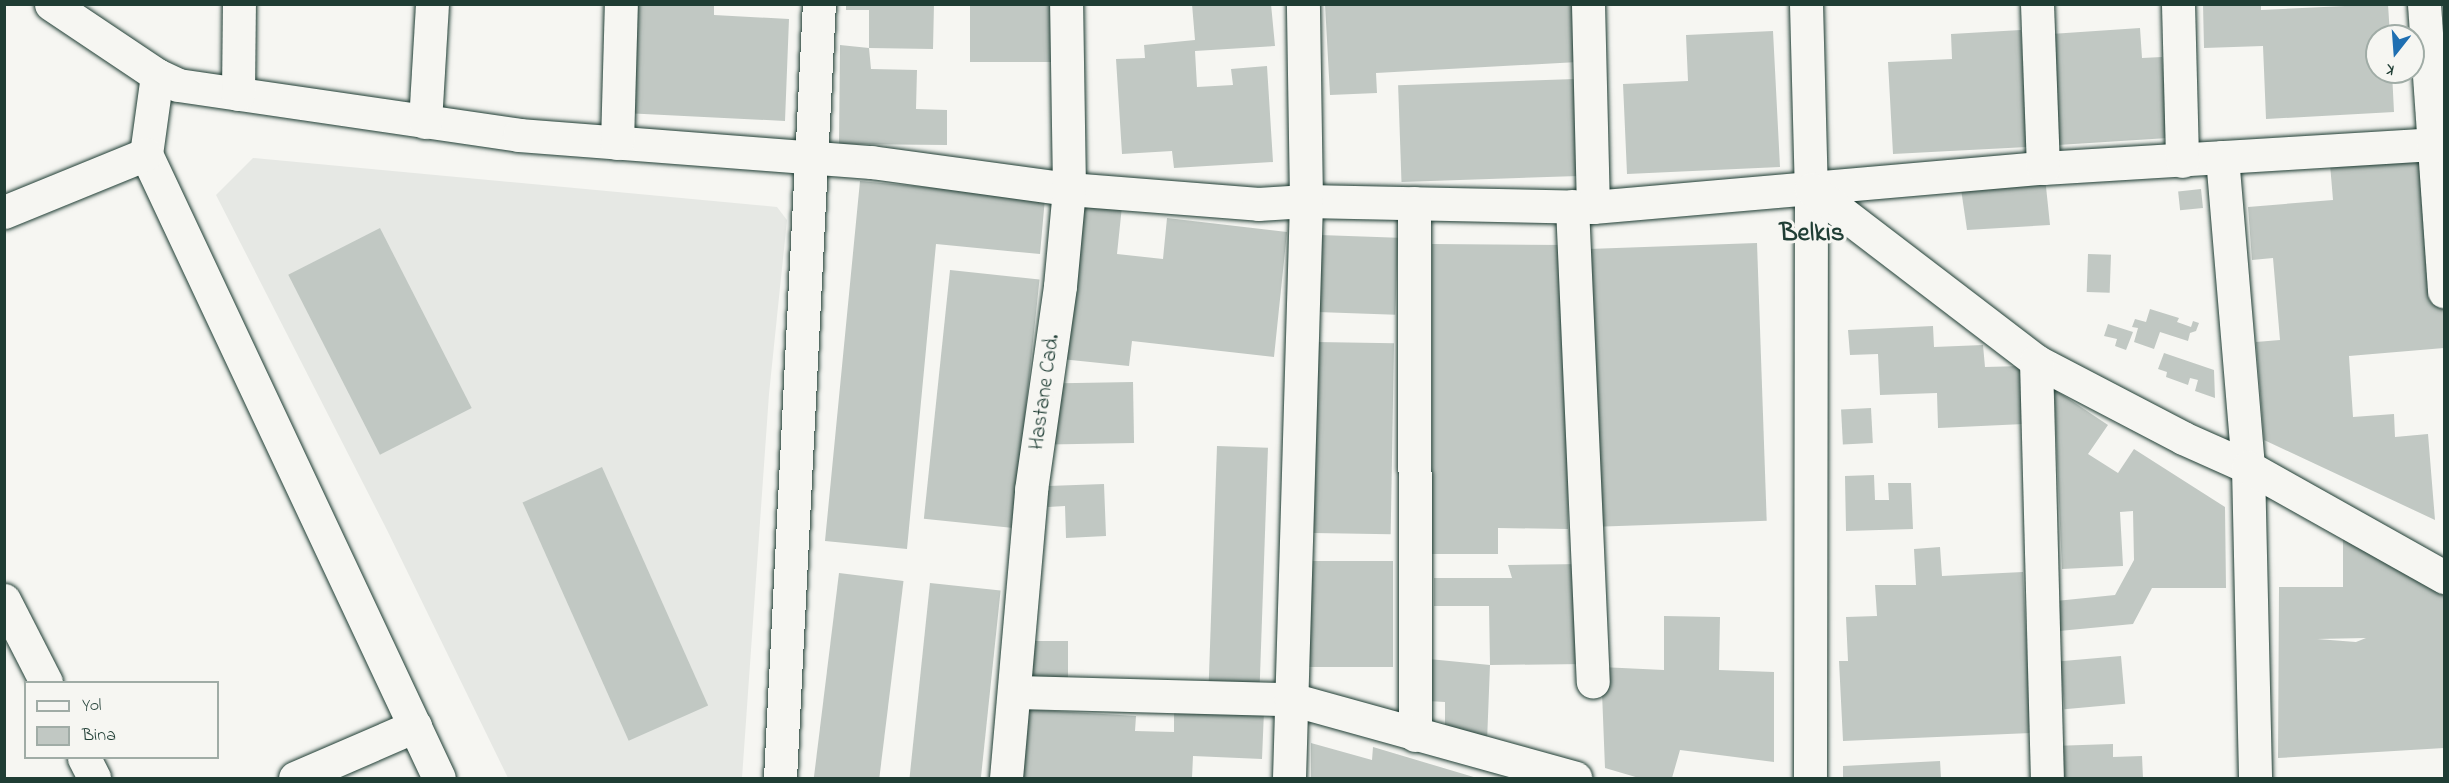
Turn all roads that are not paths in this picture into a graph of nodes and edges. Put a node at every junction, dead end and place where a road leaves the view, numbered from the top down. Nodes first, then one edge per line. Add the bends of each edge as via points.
1 (51, 4) edge
2 (239, 4) edge
3 (432, 4) edge
4 (621, 4) edge
5 (819, 4) edge
6 (1066, 4) edge
7 (1303, 4) edge
8 (1588, 4) edge
9 (1806, 4) edge
10 (2037, 4) edge
11 (2178, 4) edge
12 (2424, 4) edge
13 (157, 75) junction
14 (238, 94) junction
15 (425, 122) junction
16 (617, 143) junction
17 (2439, 145) edge
18 (146, 154) junction
19 (2222, 157) junction
20 (810, 158) junction
21 (2182, 161) junction
22 (2043, 168) junction
23 (1069, 189) junction
24 (1811, 189) junction
25 (1306, 201) junction
26 (1414, 203) junction
27 (1583, 206) junction
28 (4, 212) edge
29 (2445, 291) edge
30 (2036, 361) junction
31 (2248, 467) junction
32 (2445, 577) edge
33 (4, 600) edge
34 (45, 681) edge
35 (1593, 682) dead end
36 (1015, 692) junction
37 (1291, 699) junction
38 (415, 726) junction
39 (1414, 735) junction
40 (84, 759) edge
41 (1542, 774) edge
42 (94, 778) edge
43 (295, 778) edge
44 (439, 778) edge
45 (780, 778) edge
46 (1006, 778) edge
47 (1289, 778) edge
48 (1575, 778) edge
49 (1810, 778) edge
50 (2047, 778) edge
51 (2255, 778) edge

1 - 13 street
2 - 14 street
3 - 15 street
4 - 16 street
5 - 20 street
6 - 23 street, Hastane Cad.
7 - 25 street
8 - 27 street
9 - 24 street
10 - 22 street
11 - 21 street
12 - 17 street
13 - 14 street via 178,85
13 - 18 street
14 - 15 street
15 - 16 street
16 - 20 street
17 - 19 street
17 - 29 street
18 - 28 street
18 - 38 street
19 - 21 street
19 - 31 street
20 - 23 street via 871,162
20 - 45 street
21 - 22 street
22 - 24 street
23 - 25 street via 1258,204
23 - 36 street, Hastane Cad. via 1060,286 1031,490
24 - 27 street
24 - 30 street
24 - 49 street
25 - 26 street
25 - 37 street
26 - 27 street
26 - 39 street
27 - 35 street
30 - 31 street via 2182,438
30 - 50 street
31 - 32 street
31 - 51 street
33 - 34 street
36 - 37 street
36 - 46 street, Hastane Cad.
37 - 39 street
37 - 47 street
38 - 43 street
38 - 44 street
39 - 41 street
40 - 42 street
41 - 48 street

